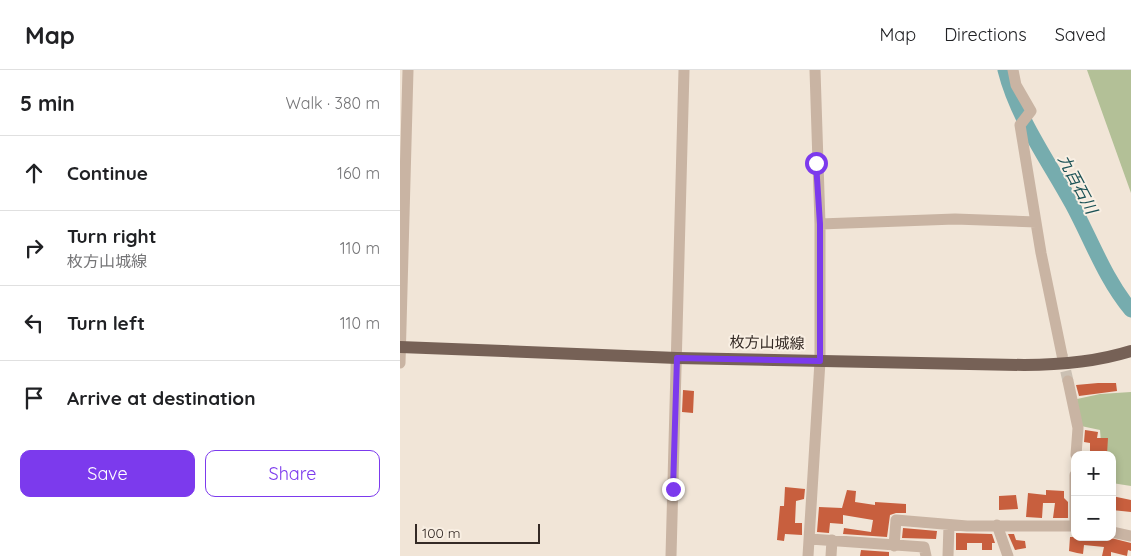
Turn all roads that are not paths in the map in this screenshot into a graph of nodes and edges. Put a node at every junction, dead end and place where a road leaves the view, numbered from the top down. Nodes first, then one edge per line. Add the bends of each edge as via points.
1 (408, 70) edge
2 (684, 70) edge
3 (815, 70) edge
4 (1013, 70) edge
5 (1036, 222) junction
6 (820, 224) junction
7 (400, 347) edge
8 (1131, 351) edge
9 (1062, 355) tunnel mouth
10 (677, 358) junction
11 (820, 361) junction
12 (400, 363) edge
13 (1068, 381) tunnel mouth
14 (1076, 451) edge
15 (948, 525) junction
16 (997, 525) junction
17 (1071, 525) edge
18 (1116, 533) edge
19 (1131, 536) edge
20 (810, 539) junction
21 (832, 540) junction
22 (894, 546) junction
23 (671, 556) edge
24 (808, 556) edge
25 (831, 556) edge
26 (926, 556) edge
27 (948, 556) edge
28 (1008, 556) edge

1 - 7 street
2 - 10 street
3 - 6 street
4 - 5 street via 1016,85 1030,110 1020,125
5 - 6 street via 955,219
5 - 9 street
6 - 11 street
7 - 10 main road, 枚方山城線
7 - 12 street
8 - 11 main road, 枚方山城線 via 1060,365
10 - 11 main road, 枚方山城線
10 - 23 street
11 - 20 street
13 - 14 street via 1078,428
15 - 16 street
15 - 22 street via 896,520
15 - 27 street
16 - 17 street
16 - 28 street
18 - 19 street
20 - 21 street
20 - 24 street
21 - 22 street
21 - 25 street
22 - 26 street via 924,547

